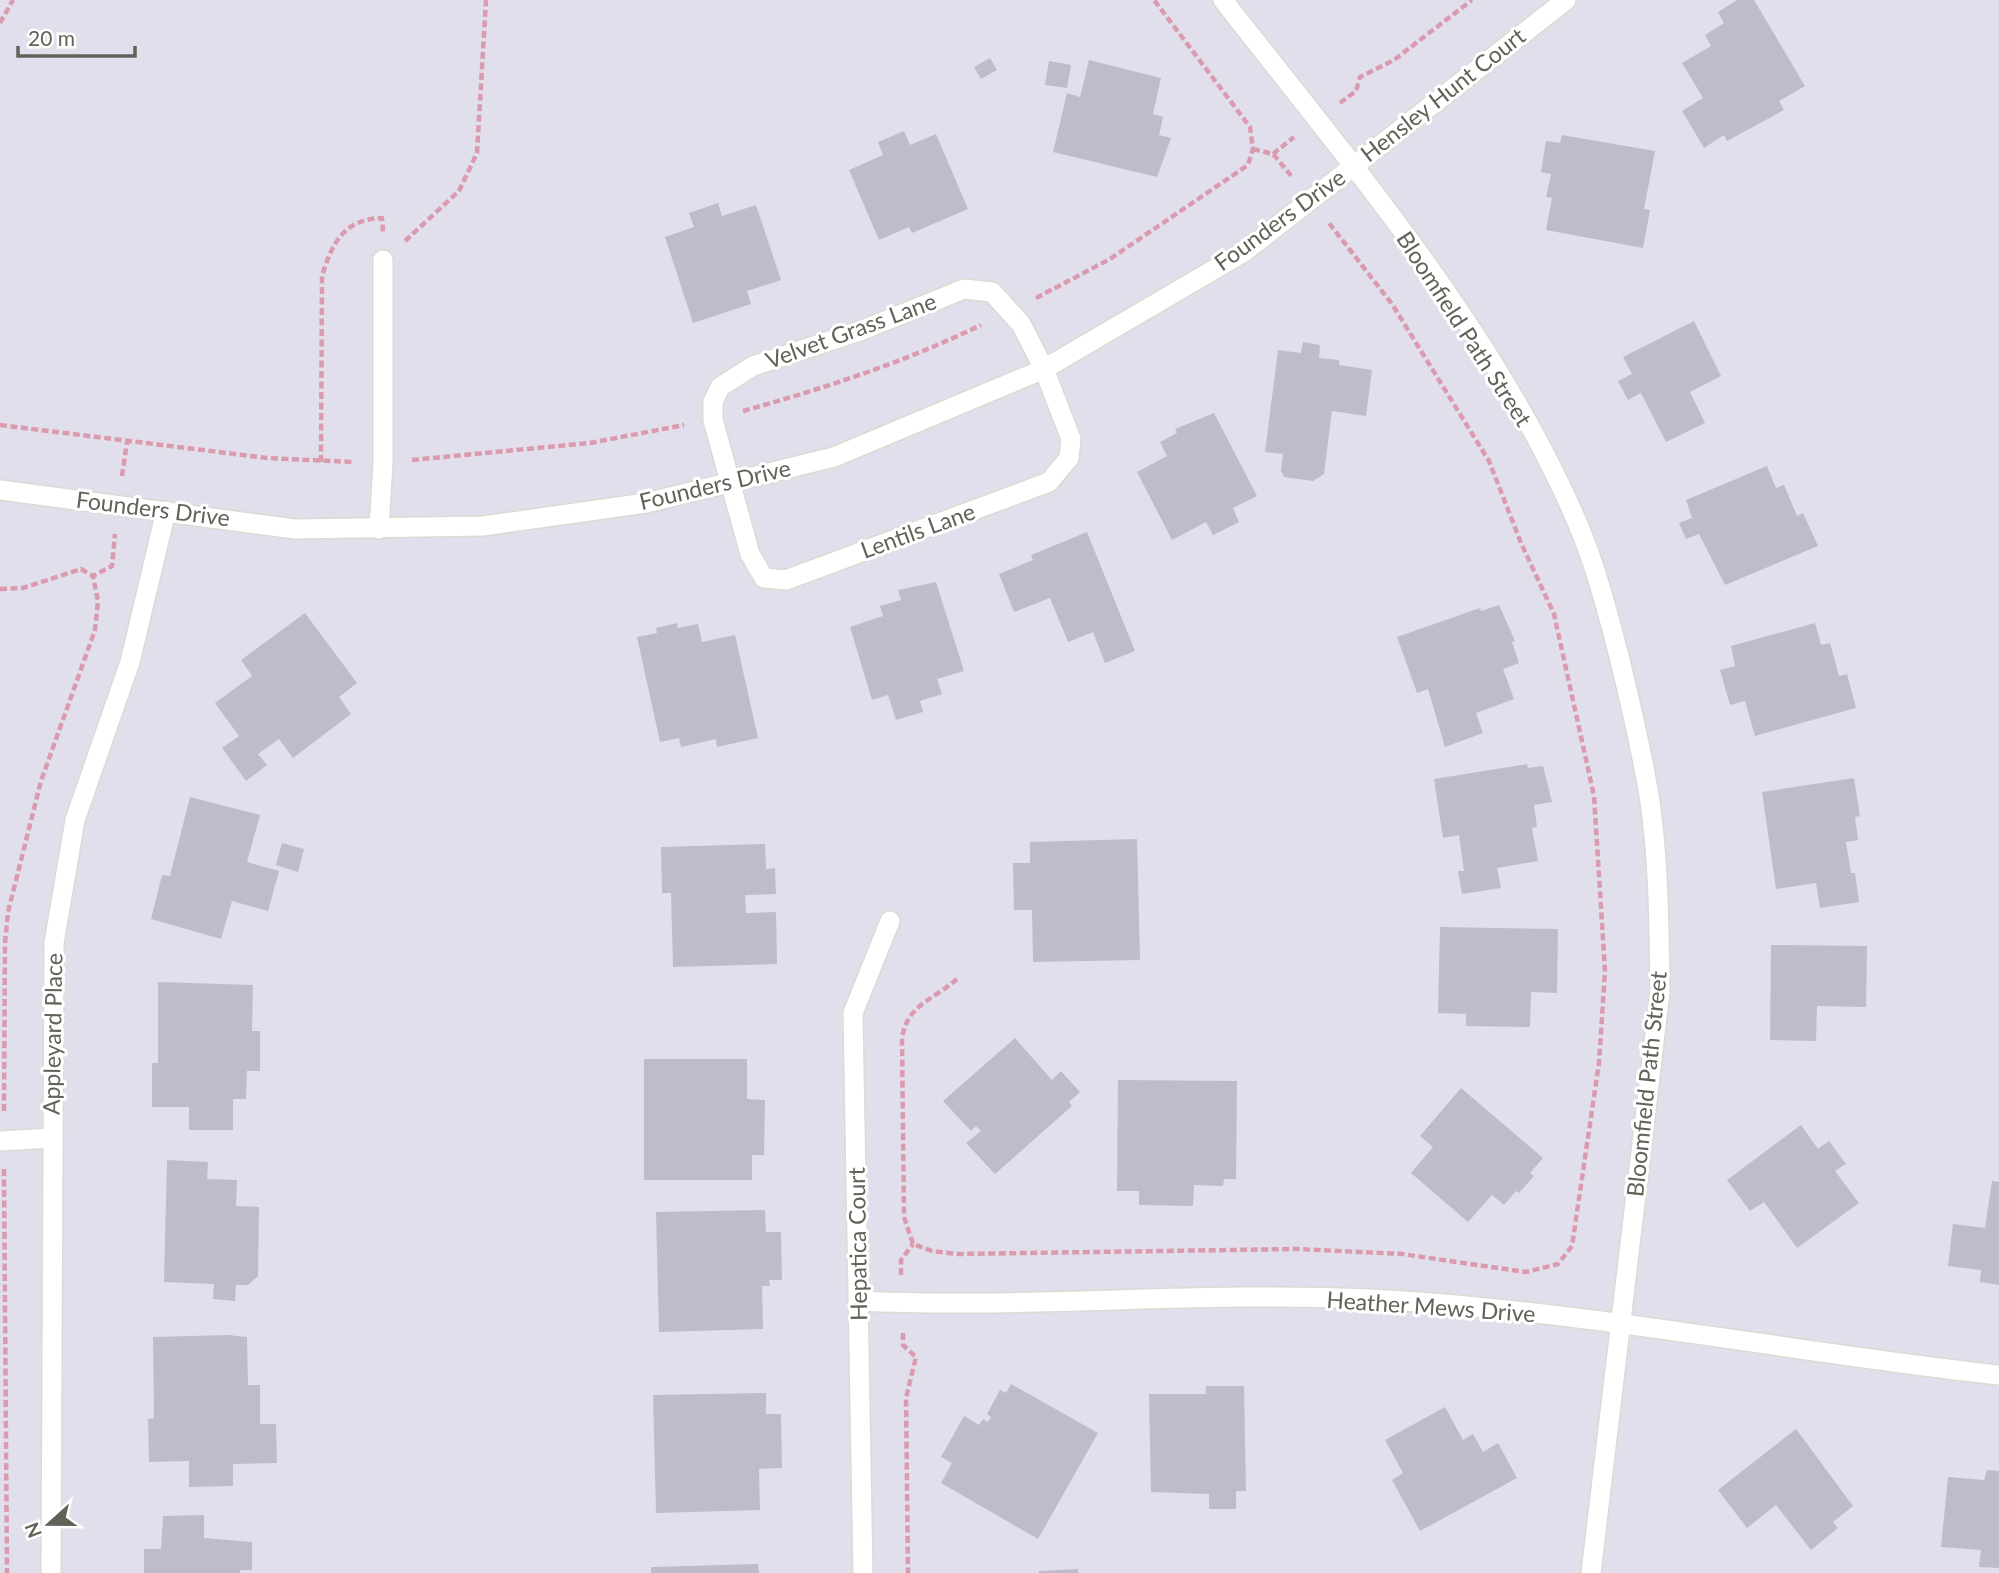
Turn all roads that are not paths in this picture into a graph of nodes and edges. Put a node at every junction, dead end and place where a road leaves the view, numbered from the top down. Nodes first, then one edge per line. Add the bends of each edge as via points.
1 (1223, 0) edge
2 (1566, 0) edge
3 (1353, 166) junction
4 (383, 260) road end
5 (1044, 369) junction
6 (728, 484) junction
7 (0, 490) edge
8 (166, 510) junction
9 (379, 529) junction
10 (890, 921) dead end
11 (52, 1138) junction
12 (0, 1141) edge
13 (859, 1301) junction
14 (1620, 1322) junction
15 (1999, 1375) edge
16 (51, 1573) edge
17 (863, 1573) edge
18 (1591, 1573) edge

1 - 3 street, Bloomfield Path Street
2 - 3 street, Hensley Hunt Court
3 - 5 street, Founders Drive via 1244,252
3 - 14 street, Bloomfield Path Street via 1466,323 1525,418 1577,522 1609,616 1634,720 1650,803 1660,992
4 - 9 street
5 - 6 street, Founders Drive via 834,457
5 - 6 street, Velvet Grass Lane via 1011,311 992,292 964,289 860,331 753,366 720,387 713,402 713,419
5 - 6 street, Lentils Lane via 1071,439 1069,458 1049,482 786,580 764,578 750,554
6 - 9 street, Founders Drive via 646,503 483,526
7 - 8 street, Founders Drive
8 - 9 street, Founders Drive via 295,528
8 - 11 street, Appleyard Place via 130,662 75,820 54,943
10 - 13 street, Hepatica Court via 853,1013
11 - 12 street
11 - 16 street, Appleyard Place
13 - 14 street, Heather Mews Drive via 1371,1299
13 - 17 street, Hepatica Court
14 - 15 street, Heather Mews Drive via 1857,1359
14 - 18 street, Bloomfield Path Street

